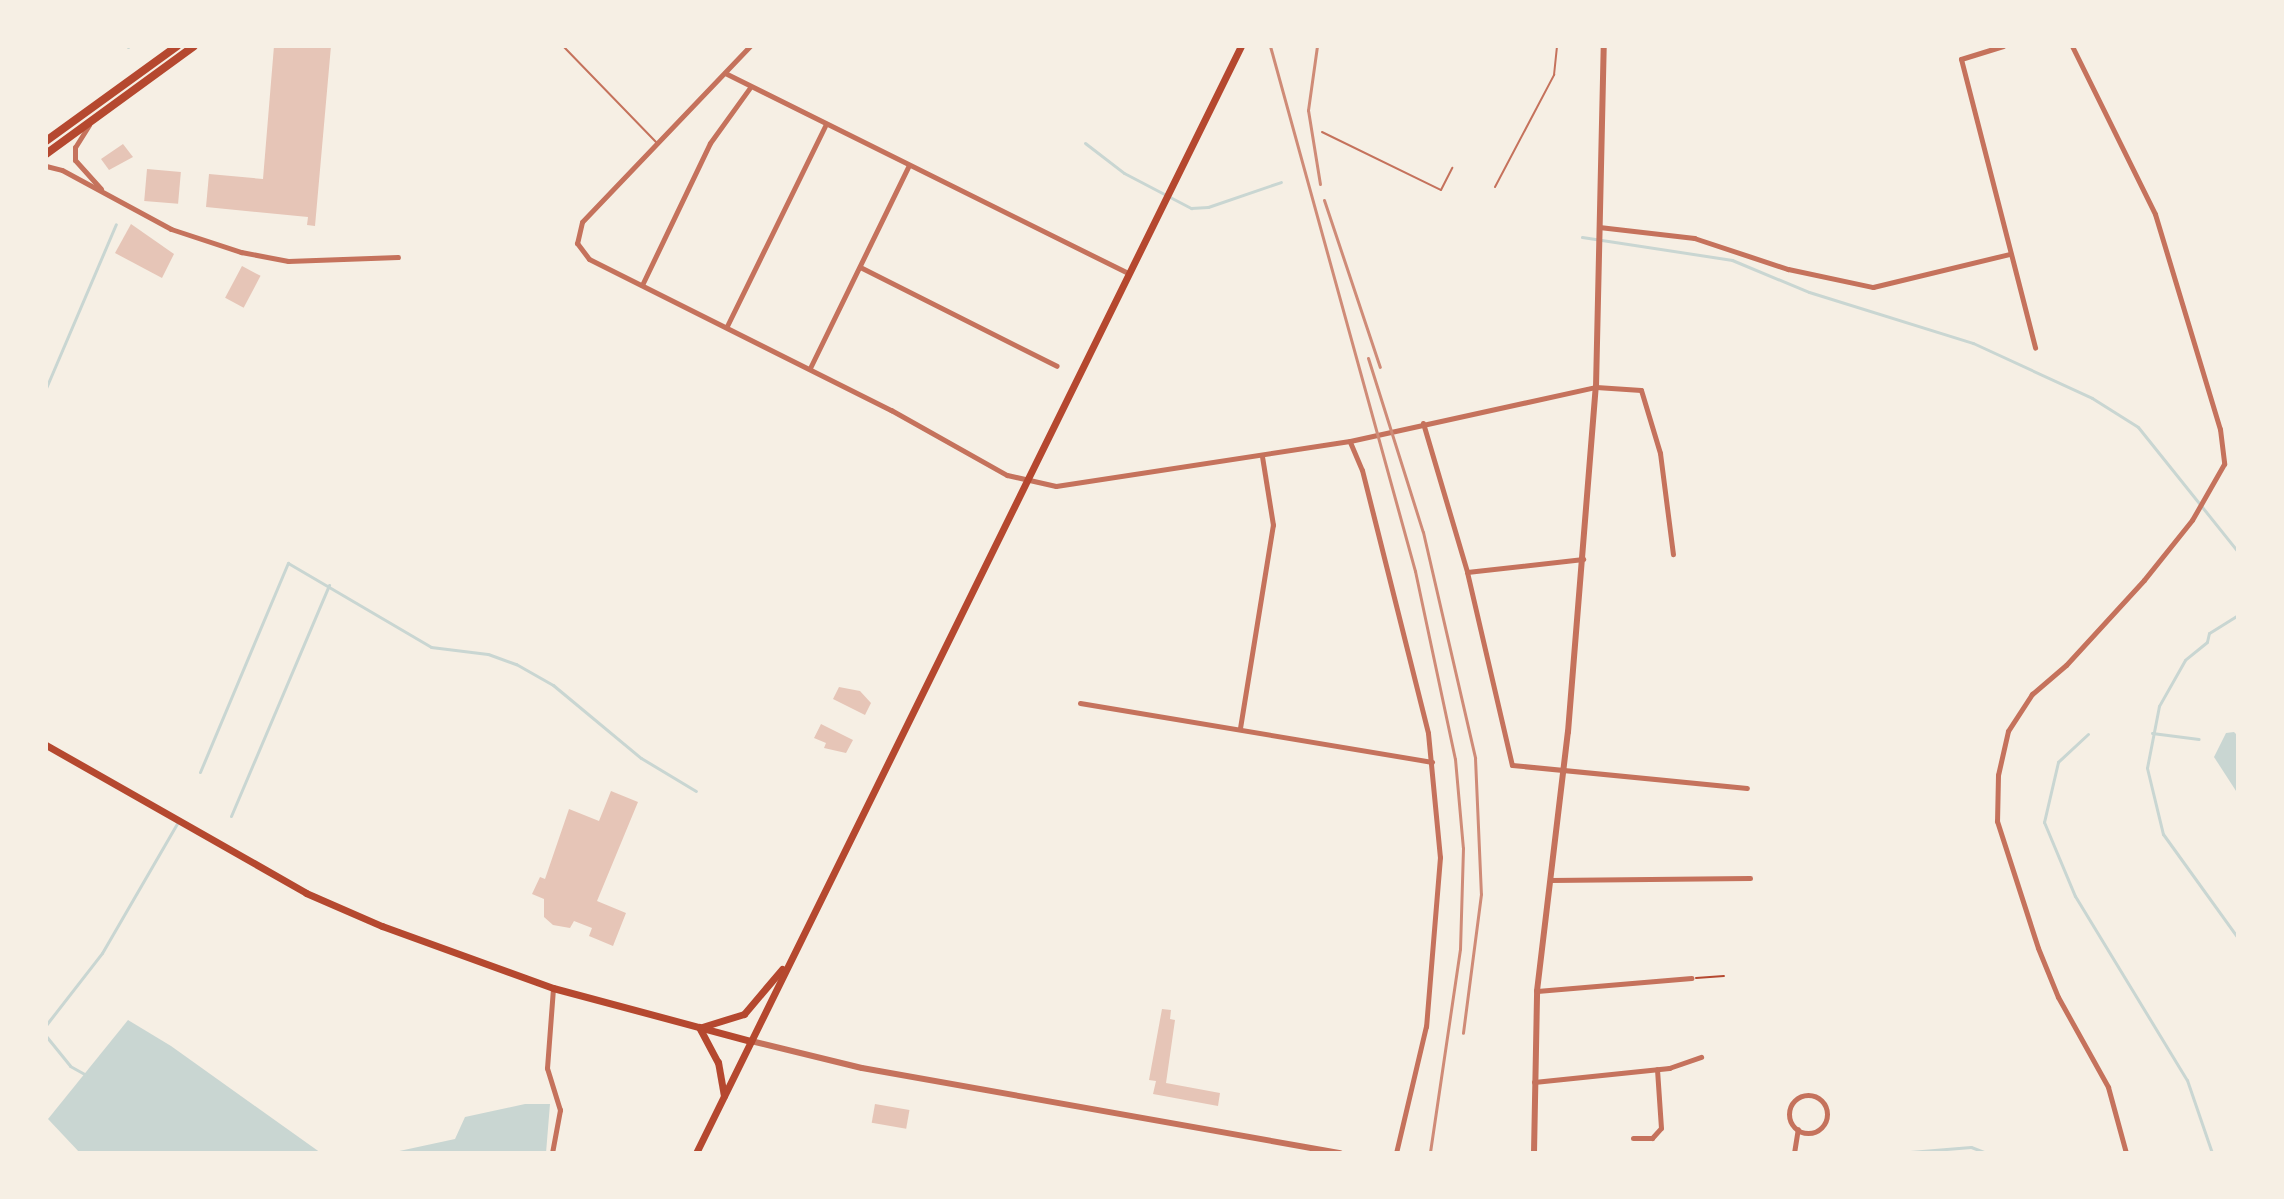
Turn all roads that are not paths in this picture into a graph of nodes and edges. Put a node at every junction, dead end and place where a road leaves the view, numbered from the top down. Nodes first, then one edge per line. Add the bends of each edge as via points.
1 (177, 46) edge
2 (194, 46) edge
3 (563, 46) edge
4 (750, 46) edge
5 (1241, 46) edge
6 (1557, 46) edge
7 (1604, 46) edge
8 (2003, 46) edge
9 (2072, 46) edge
10 (725, 73) junction
11 (749, 89) junction
12 (93, 120) junction
13 (825, 126) junction
14 (1322, 132) dead end
15 (46, 141) edge
16 (658, 144) junction
17 (46, 154) edge
18 (46, 166) edge
19 (908, 167) junction
20 (1452, 168) dead end
21 (1495, 187) dead end
22 (107, 195) junction
23 (1599, 227) junction
24 (2009, 254) junction
25 (398, 257) dead end
26 (860, 267) junction
27 (1128, 273) junction
28 (642, 285) junction
29 (727, 326) junction
30 (2035, 348) dead end
31 (1057, 366) dead end
32 (810, 368) junction
33 (1596, 387) junction
34 (1423, 423) junction
35 (1350, 441) junction
36 (1262, 456) junction
37 (1028, 480) junction
38 (1673, 554) dead end
39 (1583, 559) junction
40 (1467, 572) junction
41 (1080, 703) dead end
42 (1240, 728) junction
43 (46, 745) edge
44 (1432, 762) junction
45 (1564, 770) junction
46 (1747, 788) dead end
47 (1750, 878) dead end
48 (1550, 880) junction
49 (789, 961) junction
50 (1691, 978) road end
51 (553, 988) junction
52 (1537, 991) junction
53 (699, 1027) junction
54 (751, 1041) junction
55 (1701, 1057) dead end
56 (1657, 1069) junction
57 (1533, 1082) junction
58 (724, 1095) junction
59 (1798, 1129) junction
60 (1633, 1138) dead end
61 (552, 1153) edge
62 (696, 1153) edge
63 (1341, 1153) edge
64 (1396, 1153) edge
65 (1534, 1153) edge
66 (1794, 1153) edge
67 (2126, 1153) edge

1 - 15 highway
2 - 12 highway
3 - 16 lane
4 - 10 street
5 - 27 main road
6 - 21 lane via 1554,75
7 - 23 street
8 - 24 street via 1961,59
9 - 67 street via 2155,214 2220,429 2224,464 2198,510 2144,580 2032,694 2008,731 1998,775 1997,821 2038,948 2058,997 2108,1087
10 - 11 street
10 - 16 street
11 - 13 street
11 - 28 street via 710,143
12 - 17 highway
12 - 22 street via 78,140 75,160
13 - 19 street
13 - 29 street
14 - 20 lane via 1441,190
16 - 28 street via 582,222 577,237 589,259
18 - 22 street
19 - 26 street
19 - 27 street
22 - 25 street via 171,229 241,252 288,261
23 - 24 street via 1694,238 1788,269 1873,287
23 - 33 street
24 - 30 street
26 - 31 street
26 - 32 street
27 - 37 main road
28 - 29 street
29 - 32 street
32 - 37 street via 1007,475
33 - 34 street
33 - 38 street via 1641,390 1660,453
33 - 39 street
34 - 35 street
34 - 40 street
35 - 36 street
35 - 44 street via 1408,641
36 - 37 street via 1069,486
36 - 42 street via 1273,525
37 - 49 main road
39 - 40 street
39 - 45 street
40 - 45 street via 1512,765
41 - 42 street
42 - 44 street
43 - 51 main road via 306,893 467,961
44 - 64 street via 1440,857 1435,954 1426,1026
45 - 46 street
45 - 48 street
47 - 48 street
48 - 52 street
49 - 53 main road via 744,1014
49 - 54 main road
50 - 52 street
51 - 53 main road
51 - 61 street via 547,1068 560,1110
52 - 57 street
53 - 54 main road
53 - 58 main road via 718,1062
54 - 58 main road
54 - 63 street via 875,1071
55 - 56 street
56 - 57 street
56 - 60 street via 1661,1128 1652,1138
57 - 65 street
58 - 62 main road
59 - 59 street via 1790,1119 1794,1101 1805,1095 1818,1098 1826,1107 1824,1125 1814,1132
59 - 66 street

